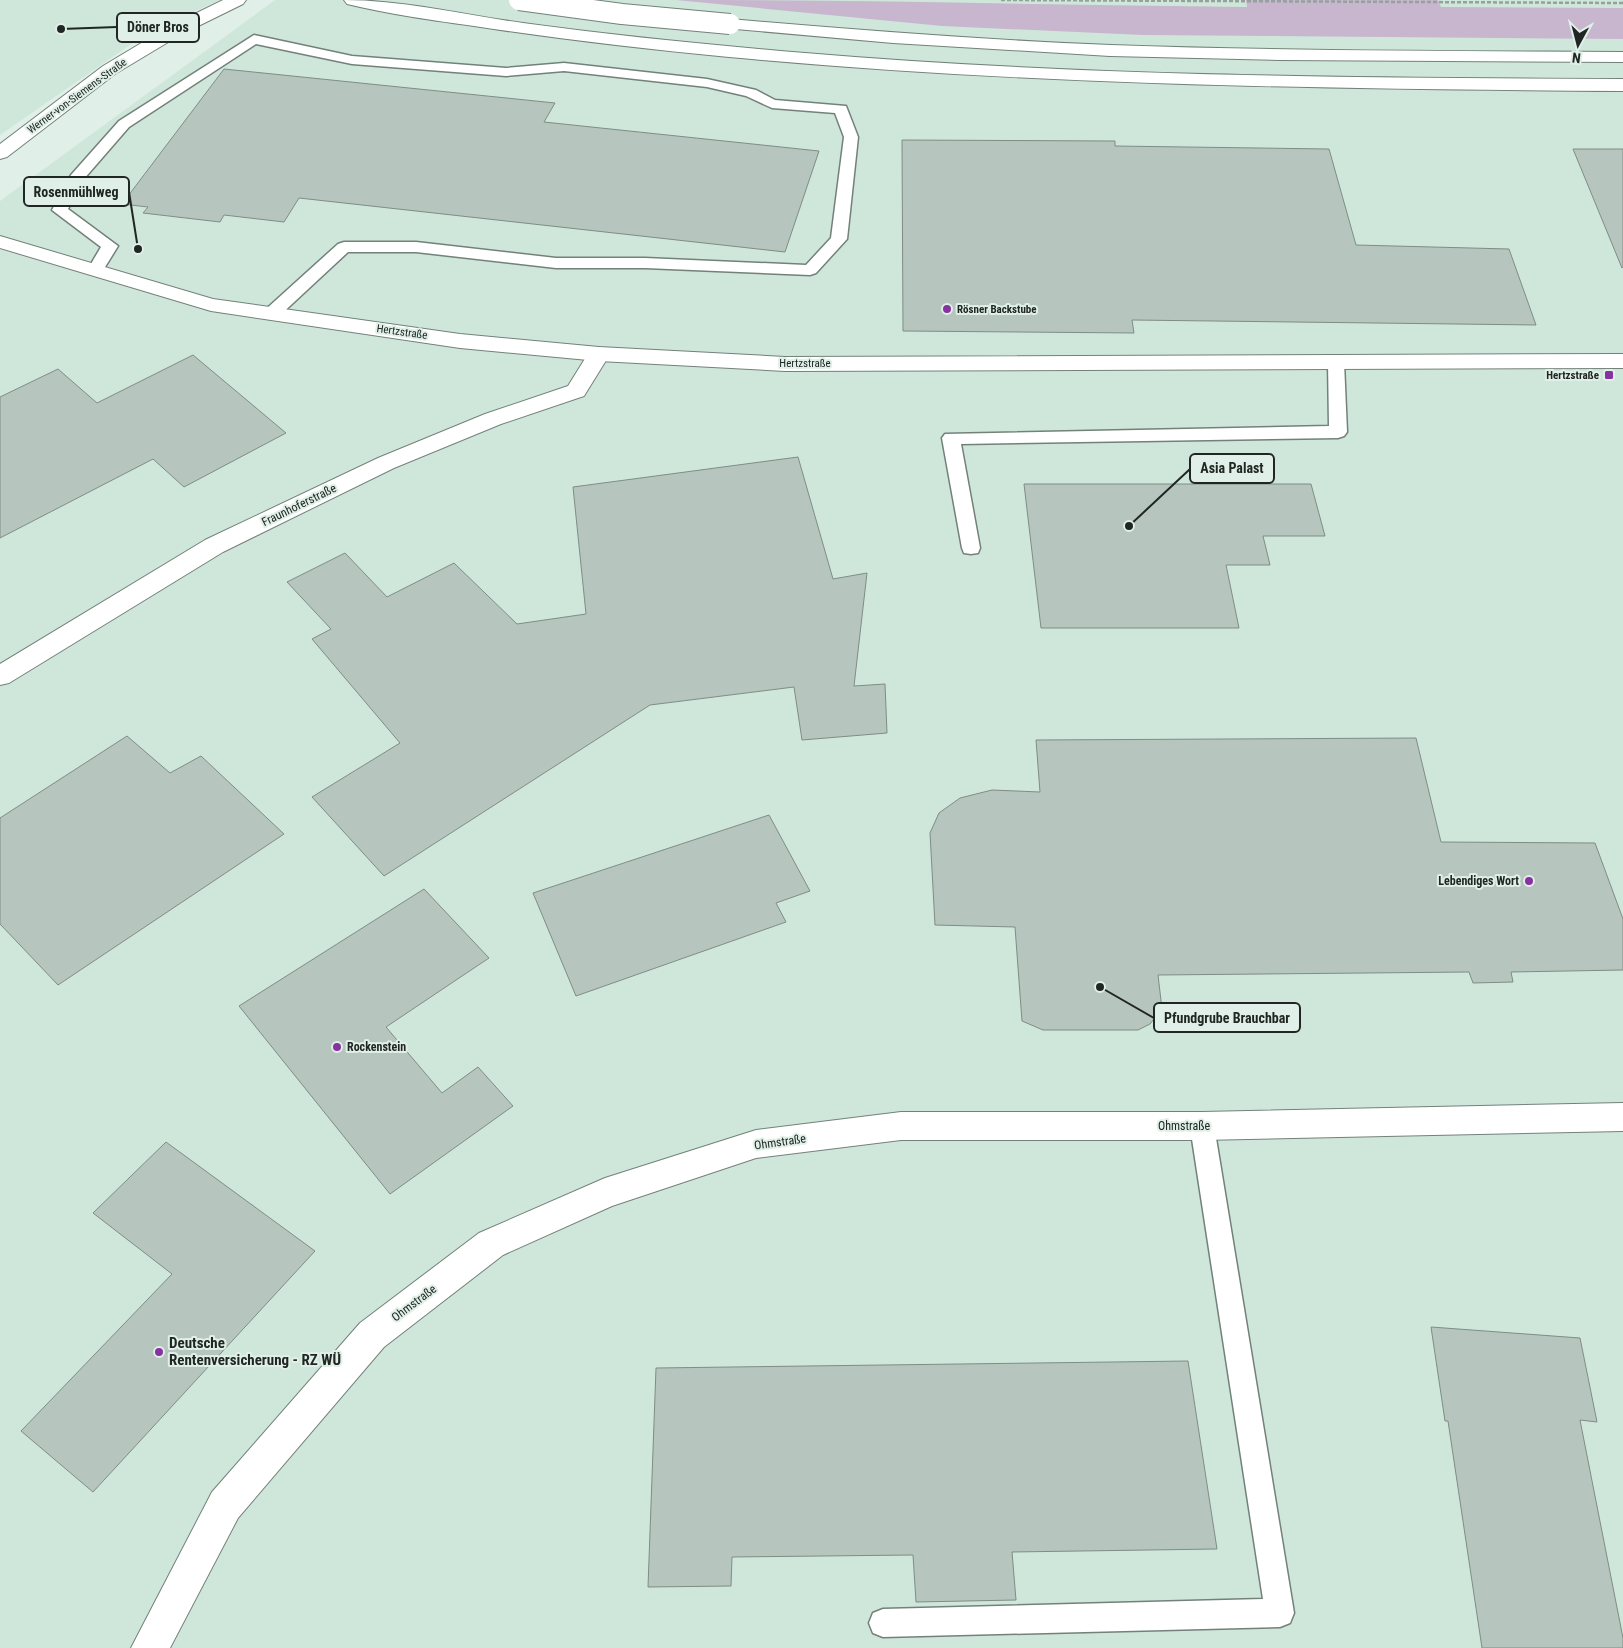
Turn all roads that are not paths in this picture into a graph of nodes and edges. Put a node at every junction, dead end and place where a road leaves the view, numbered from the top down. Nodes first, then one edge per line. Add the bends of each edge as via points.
1 (237, 0) edge
2 (353, 0) edge
3 (520, 0) edge
4 (1623, 57) edge
5 (1623, 85) edge
6 (0, 153) edge
7 (0, 242) edge
8 (96, 269) junction
9 (271, 314) junction
10 (599, 354) junction
11 (1623, 361) edge
12 (1336, 362) junction
13 (971, 548) dead end
14 (0, 676) edge
15 (1623, 1117) edge
16 (1202, 1126) junction
17 (883, 1623) dead end
18 (150, 1648) edge

1 - 6 main road, Werner-von-Siemens-Straße via 174,31 109,70
2 - 5 main road via 599,39 855,63 1163,80
3 - 4 main road, bridge via 622,14 898,38 1163,52
7 - 8 main road, Hertzstraße
8 - 9 main road, Hertzstraße via 211,305
8 - 9 lane via 110,246 60,210 76,178 124,124 254,39 352,60 506,72 564,67 706,83 751,93 772,104 841,109 851,137 838,239 810,270 556,263 416,247 344,247
9 - 10 main road, Hertzstraße via 460,340
10 - 12 main road, Hertzstraße via 786,364
10 - 14 main road, Fraunhoferstraße via 576,391 493,418 386,463 214,546
11 - 12 main road, Hertzstraße
12 - 13 lane via 1338,432 951,438
15 - 16 main road, Ohmstraße
16 - 17 lane via 1280,1613
16 - 18 main road, Ohmstraße via 901,1126 756,1144 605,1193 492,1244 372,1335 226,1505

